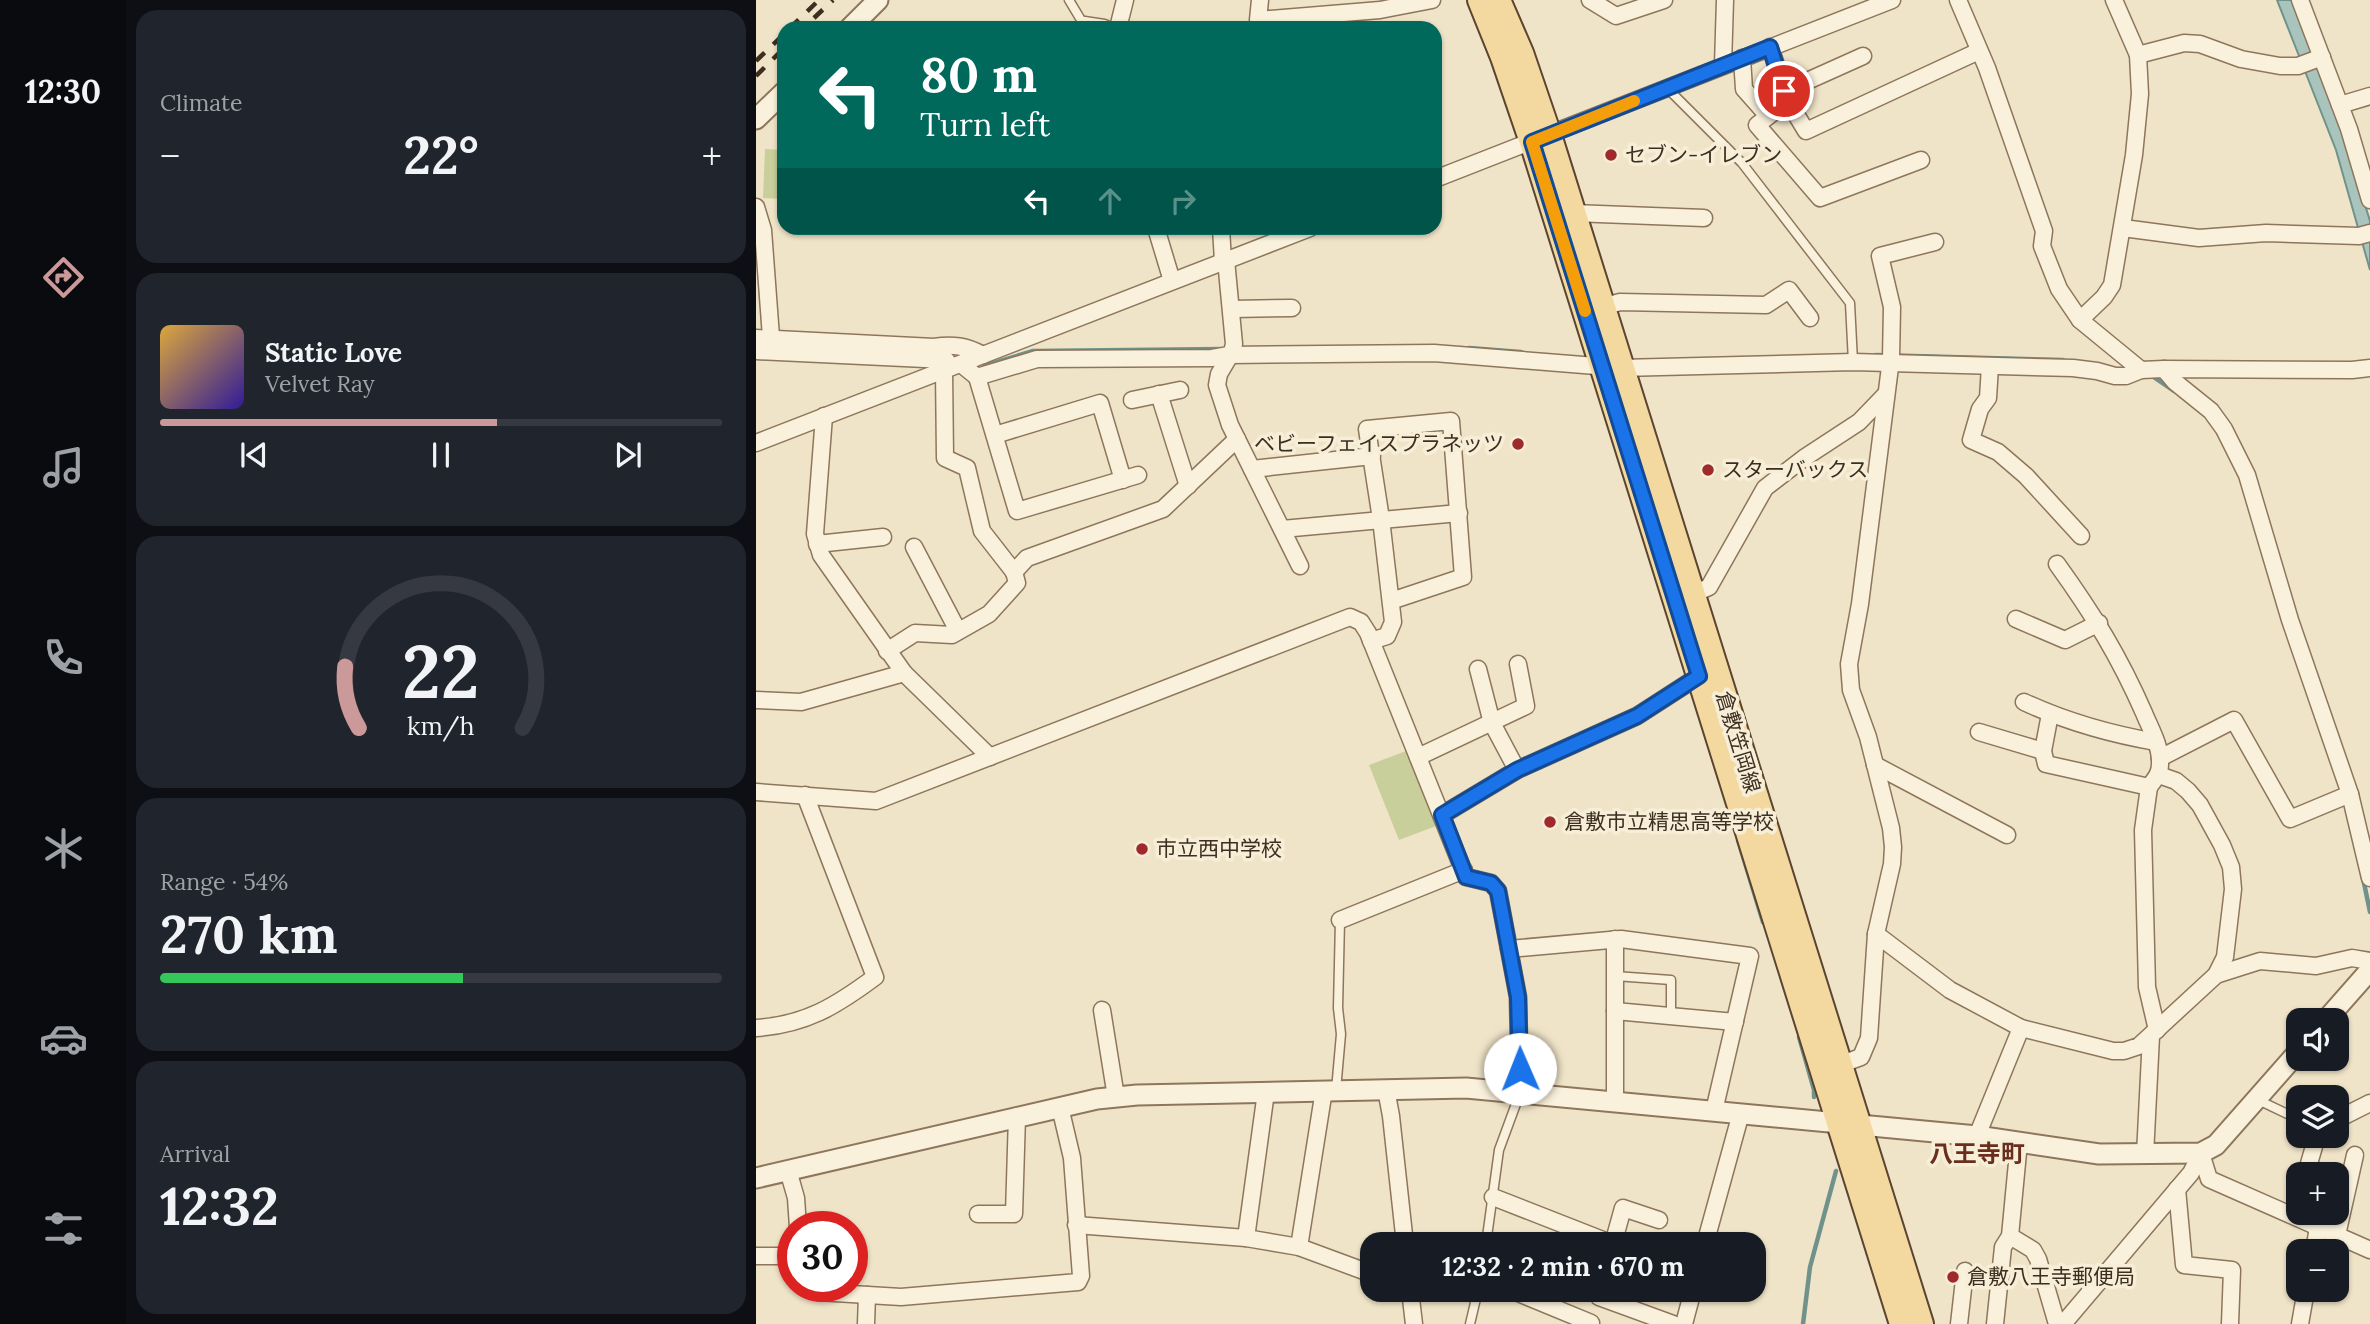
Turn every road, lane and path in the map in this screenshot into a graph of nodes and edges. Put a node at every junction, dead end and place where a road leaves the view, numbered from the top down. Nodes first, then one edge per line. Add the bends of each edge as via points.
1 (878, 0) edge
2 (1069, 0) edge
3 (1125, 0) edge
4 (1260, 0) edge
5 (1432, 0) edge
6 (1480, 0) edge
7 (1499, 0) edge
8 (1590, 0) edge
9 (1664, 0) edge
10 (1725, 0) edge
11 (1892, 0) edge
12 (1958, 0) edge
13 (2114, 0) edge
14 (2300, 0) edge
15 (857, 21) edge
16 (1081, 21) edge
17 (1120, 21) edge
18 (1770, 47) junction
19 (1976, 52) junction
20 (2138, 55) junction
21 (1863, 56) dead end
22 (1742, 58) junction
23 (2319, 58) junction
24 (1723, 65) junction
25 (1667, 88) junction
26 (1786, 96) junction
27 (2370, 96) edge
28 (777, 99) edge
29 (2340, 105) junction
30 (1768, 116) junction
31 (756, 119) edge
32 (1540, 138) junction
33 (1921, 160) dead end
34 (1442, 176) edge
35 (2370, 200) edge
36 (756, 207) edge
37 (1573, 213) junction
38 (1704, 218) dead end
39 (2123, 228) junction
40 (1158, 235) edge
41 (1222, 235) edge
42 (1288, 235) edge
43 (2364, 235) edge
44 (1935, 242) dead end
45 (1225, 261) junction
46 (1172, 281) junction
47 (1292, 307) dead end
48 (1602, 307) junction
49 (1232, 309) junction
50 (1810, 318) dead end
51 (2083, 318) junction
52 (763, 337) edge
53 (756, 351) edge
54 (1232, 351) junction
55 (1853, 357) junction
56 (1891, 357) junction
57 (963, 363) junction
58 (1990, 366) junction
59 (1612, 368) junction
60 (2370, 368) edge
61 (2164, 369) junction
62 (2134, 372) junction
63 (977, 377) junction
64 (1180, 390) dead end
65 (1159, 394) junction
66 (1886, 394) junction
67 (1132, 400) dead end
68 (824, 416) junction
69 (995, 435) junction
70 (1237, 439) junction
71 (756, 443) edge
72 (1371, 456) junction
73 (1252, 469) junction
74 (1188, 486) junction
75 (1459, 513) junction
76 (1381, 519) junction
77 (1282, 529) junction
78 (2081, 536) dead end
79 (883, 537) dead end
80 (817, 544) junction
81 (914, 547) dead end
82 (2057, 564) dead end
83 (1300, 566) dead end
84 (1014, 572) junction
85 (1684, 598) junction
86 (1391, 601) junction
87 (2016, 619) dead end
88 (2099, 623) junction
89 (958, 631) junction
90 (1371, 641) junction
91 (887, 651) junction
92 (1518, 664) dead end
93 (1478, 670) dead end
94 (904, 673) junction
95 (1699, 676) junction
96 (756, 700) edge
97 (2024, 702) dead end
98 (2050, 714) junction
99 (1492, 723) junction
100 (1979, 732) dead end
101 (2158, 750) junction
102 (2043, 751) junction
103 (990, 757) junction
104 (1418, 757) junction
105 (1875, 765) junction
106 (1517, 770) junction
107 (2154, 781) junction
108 (756, 792) edge
109 (2350, 794) junction
110 (805, 795) junction
111 (1442, 815) junction
112 (2007, 835) dead end
113 (1464, 870) junction
114 (2370, 878) edge
115 (1340, 920) joint
116 (1876, 934) junction
117 (1615, 939) junction
118 (1509, 950) junction
119 (2370, 961) edge
120 (2370, 970) edge
121 (2216, 975) junction
122 (1615, 976) junction
123 (2337, 1008) edge
124 (1102, 1010) dead end
125 (1615, 1011) junction
126 (1671, 1016) junction
127 (1735, 1022) junction
128 (756, 1028) edge
129 (2021, 1028) junction
130 (2154, 1033) junction
131 (1839, 1065) junction
132 (2286, 1065) edge
133 (1386, 1089) junction
134 (1330, 1090) junction
135 (1266, 1092) junction
136 (1520, 1093) junction
137 (1116, 1097) junction
138 (2256, 1099) junction
139 (1615, 1102) junction
140 (2370, 1103) edge
141 (1060, 1107) junction
142 (1714, 1111) junction
143 (1741, 1113) junction
144 (2286, 1113) edge
145 (2349, 1114) edge
146 (1017, 1116) junction
147 (1849, 1124) junction
148 (1977, 1136) junction
149 (2019, 1142) junction
150 (2201, 1153) junction
151 (2145, 1155) junction
152 (2355, 1155) dead end
153 (788, 1170) junction
154 (756, 1178) edge
155 (2178, 1189) junction
156 (1493, 1197) junction
157 (2286, 1206) edge
158 (797, 1211) edge
159 (978, 1214) dead end
160 (1659, 1220) dead end
161 (1076, 1225) junction
162 (2316, 1225) edge
163 (2318, 1227) junction
164 (1404, 1232) edge
165 (1488, 1232) edge
166 (1582, 1232) edge
167 (1616, 1232) edge
168 (1708, 1232) edge
169 (2337, 1235) junction
170 (2010, 1236) junction
171 (1246, 1238) junction
172 (2316, 1239) edge
173 (1299, 1247) junction
174 (2370, 1250) edge
175 (756, 1256) edge
176 (777, 1256) edge
177 (1360, 1270) edge
178 (1965, 1270) dead end
179 (868, 1295) edge
180 (867, 1302) edge
181 (1411, 1302) edge
182 (1475, 1302) edge
183 (1539, 1302) edge
184 (1597, 1302) edge
185 (1618, 1302) edge
186 (1690, 1302) edge
187 (2304, 1302) edge
188 (1656, 1321) edge
189 (866, 1324) edge
190 (1414, 1324) edge
191 (1470, 1324) edge
192 (1591, 1324) edge
193 (1674, 1324) edge
194 (1684, 1324) edge
195 (1902, 1324) edge
196 (1921, 1324) edge
197 (1959, 1324) edge
198 (1995, 1324) edge
199 (2057, 1324) edge
200 (2063, 1324) edge
201 (2230, 1324) edge
202 (2300, 1324) edge

1 - 15 street
2 - 16 lane
3 - 17 street
4 - 5 street via 1258,20 1380,10
6 - 32 main road, 倉敷笠岡線
7 - 32 main road, 倉敷笠岡線 via 1521,53
8 - 9 street via 1616,16
10 - 24 street
11 - 18 street
12 - 19 street
13 - 20 street
14 - 23 street
18 - 22 street
18 - 26 street
19 - 26 street via 1806,131
19 - 51 street via 2036,206 2059,289
20 - 23 street via 2184,43 2280,66 2300,66
20 - 39 street via 2139,102
21 - 26 street
22 - 24 street
22 - 30 street via 1744,89
23 - 29 street
24 - 25 street
25 - 32 street
25 - 55 lane via 1742,163 1850,303
26 - 30 street
27 - 29 street
28 - 31 street
29 - 35 street
30 - 33 street via 1757,125 1820,198
32 - 34 street
32 - 37 main road, 倉敷笠岡線
32 - 59 main road, 倉敷笠岡線
36 - 52 street via 762,230
37 - 38 street
37 - 48 main road, 倉敷笠岡線
39 - 43 street via 2199,238 2266,233
39 - 51 street via 2112,285
40 - 46 street
41 - 45 street
42 - 45 street
44 - 56 street via 1880,256 1892,307
45 - 46 street
45 - 49 street
46 - 57 street
47 - 49 street
48 - 50 street via 1620,302 1766,305 1789,290
48 - 59 main road, 倉敷笠岡線
49 - 54 street
51 - 62 street
52 - 57 street via 934,347 951,344 969,348
53 - 57 street
54 - 59 street via 1434,353
54 - 63 street via 1212,358 1037,359
54 - 70 street via 1217,385
55 - 56 street
55 - 59 street
56 - 58 street
56 - 66 street
57 - 63 street
57 - 68 street
57 - 84 street via 945,458 967,468 982,531
58 - 62 street via 2073,368 2115,376
58 - 78 street via 1989,398 1980,409 1970,440 1998,452 2026,476
59 - 85 main road, 倉敷笠岡線
60 - 61 street
61 - 62 street
61 - 109 street via 2210,411 2247,475 2290,620
63 - 69 street
64 - 65 street
65 - 67 street
65 - 74 street
66 - 85 street via 1859,422 1765,488 1709,587
66 - 105 street via 1849,663 1852,690
68 - 71 street
68 - 80 street
69 - 69 street via 1100,403 1131,478 1017,510
70 - 73 street
70 - 74 street
72 - 73 street
72 - 75 street via 1367,429 1451,421
72 - 76 street
73 - 77 street
74 - 84 street via 1163,509 1027,558
75 - 76 street
75 - 86 street via 1463,577
76 - 77 street
76 - 86 street
77 - 83 street
79 - 80 street
80 - 91 street
81 - 89 street
82 - 88 street
84 - 89 street via 1017,583 989,614
85 - 95 main road, 倉敷笠岡線
85 - 131 main road, 倉敷笠岡線
86 - 90 street via 1392,629 1387,636
87 - 88 street via 2065,640
88 - 101 street via 2128,677
89 - 91 street via 952,635 915,633
90 - 103 street via 1362,622 1350,617
90 - 104 street
91 - 94 street
92 - 99 street via 1527,706
93 - 99 street
94 - 96 street via 801,702
94 - 103 street
95 - 106 street via 1637,716
95 - 147 main road, 倉敷笠岡線
97 - 98 street
98 - 101 street
98 - 102 street
99 - 104 street
99 - 106 street
100 - 102 street
101 - 107 street
101 - 109 street via 2234,720 2290,819
102 - 107 street via 2046,764
103 - 110 street via 876,801
104 - 111 street
105 - 112 street
105 - 116 street via 1894,847
106 - 111 street
107 - 121 street via 2176,781 2188,791 2231,867 2230,929
107 - 130 street via 2143,830 2147,987
108 - 110 street
109 - 114 street
110 - 128 street via 875,977 809,1018
111 - 113 street
113 - 115 street
113 - 118 street via 1466,877 1491,883 1498,891
115 - 134 lane via 1341,1034
116 - 129 street via 1951,990
116 - 131 street via 1869,1038 1861,1057
117 - 118 street
117 - 122 street
117 - 127 street via 1750,956
118 - 136 street via 1518,997
119 - 121 street via 2352,958 2316,966 2260,961
120 - 123 street
121 - 130 street
122 - 125 street
122 - 126 lane via 1671,980
124 - 137 street
125 - 126 street
125 - 139 street
126 - 127 street
127 - 142 street
129 - 130 street via 2113,1051 2139,1046
129 - 148 street
130 - 151 street
131 - 147 main road, 倉敷笠岡線
132 - 138 street
133 - 134 street
133 - 136 street
133 - 164 street
134 - 135 street
134 - 173 street
135 - 137 street
135 - 171 street
136 - 139 street
136 - 156 lane via 1499,1150
137 - 141 street
138 - 144 lane
138 - 150 street via 2216,1145
139 - 142 street
140 - 145 street
141 - 146 street
141 - 161 street via 1072,1158
142 - 143 street
143 - 147 street
143 - 168 street
146 - 153 street
146 - 159 street via 1014,1214
147 - 148 street
147 - 195 main road, 倉敷笠岡線
147 - 196 main road, 倉敷笠岡線
148 - 149 street
149 - 151 street via 2099,1154
149 - 170 street
150 - 151 street
150 - 155 street
150 - 157 street via 2209,1179
152 - 169 street
153 - 154 street
153 - 158 street
155 - 200 street
155 - 201 street via 2184,1265 2232,1270
156 - 165 lane
156 - 166 street
160 - 167 street via 1623,1208
161 - 171 street
161 - 179 street via 1078,1282 901,1297
162 - 163 street
163 - 169 street
163 - 172 street
169 - 174 street
170 - 198 street via 2003,1247
170 - 199 street via 2033,1250 2038,1259
171 - 173 street
173 - 177 street
175 - 176 street
178 - 197 street
180 - 189 street
181 - 190 street
182 - 191 lane
183 - 192 street
184 - 192 street
185 - 188 street
186 - 194 street
187 - 202 street
188 - 193 street

